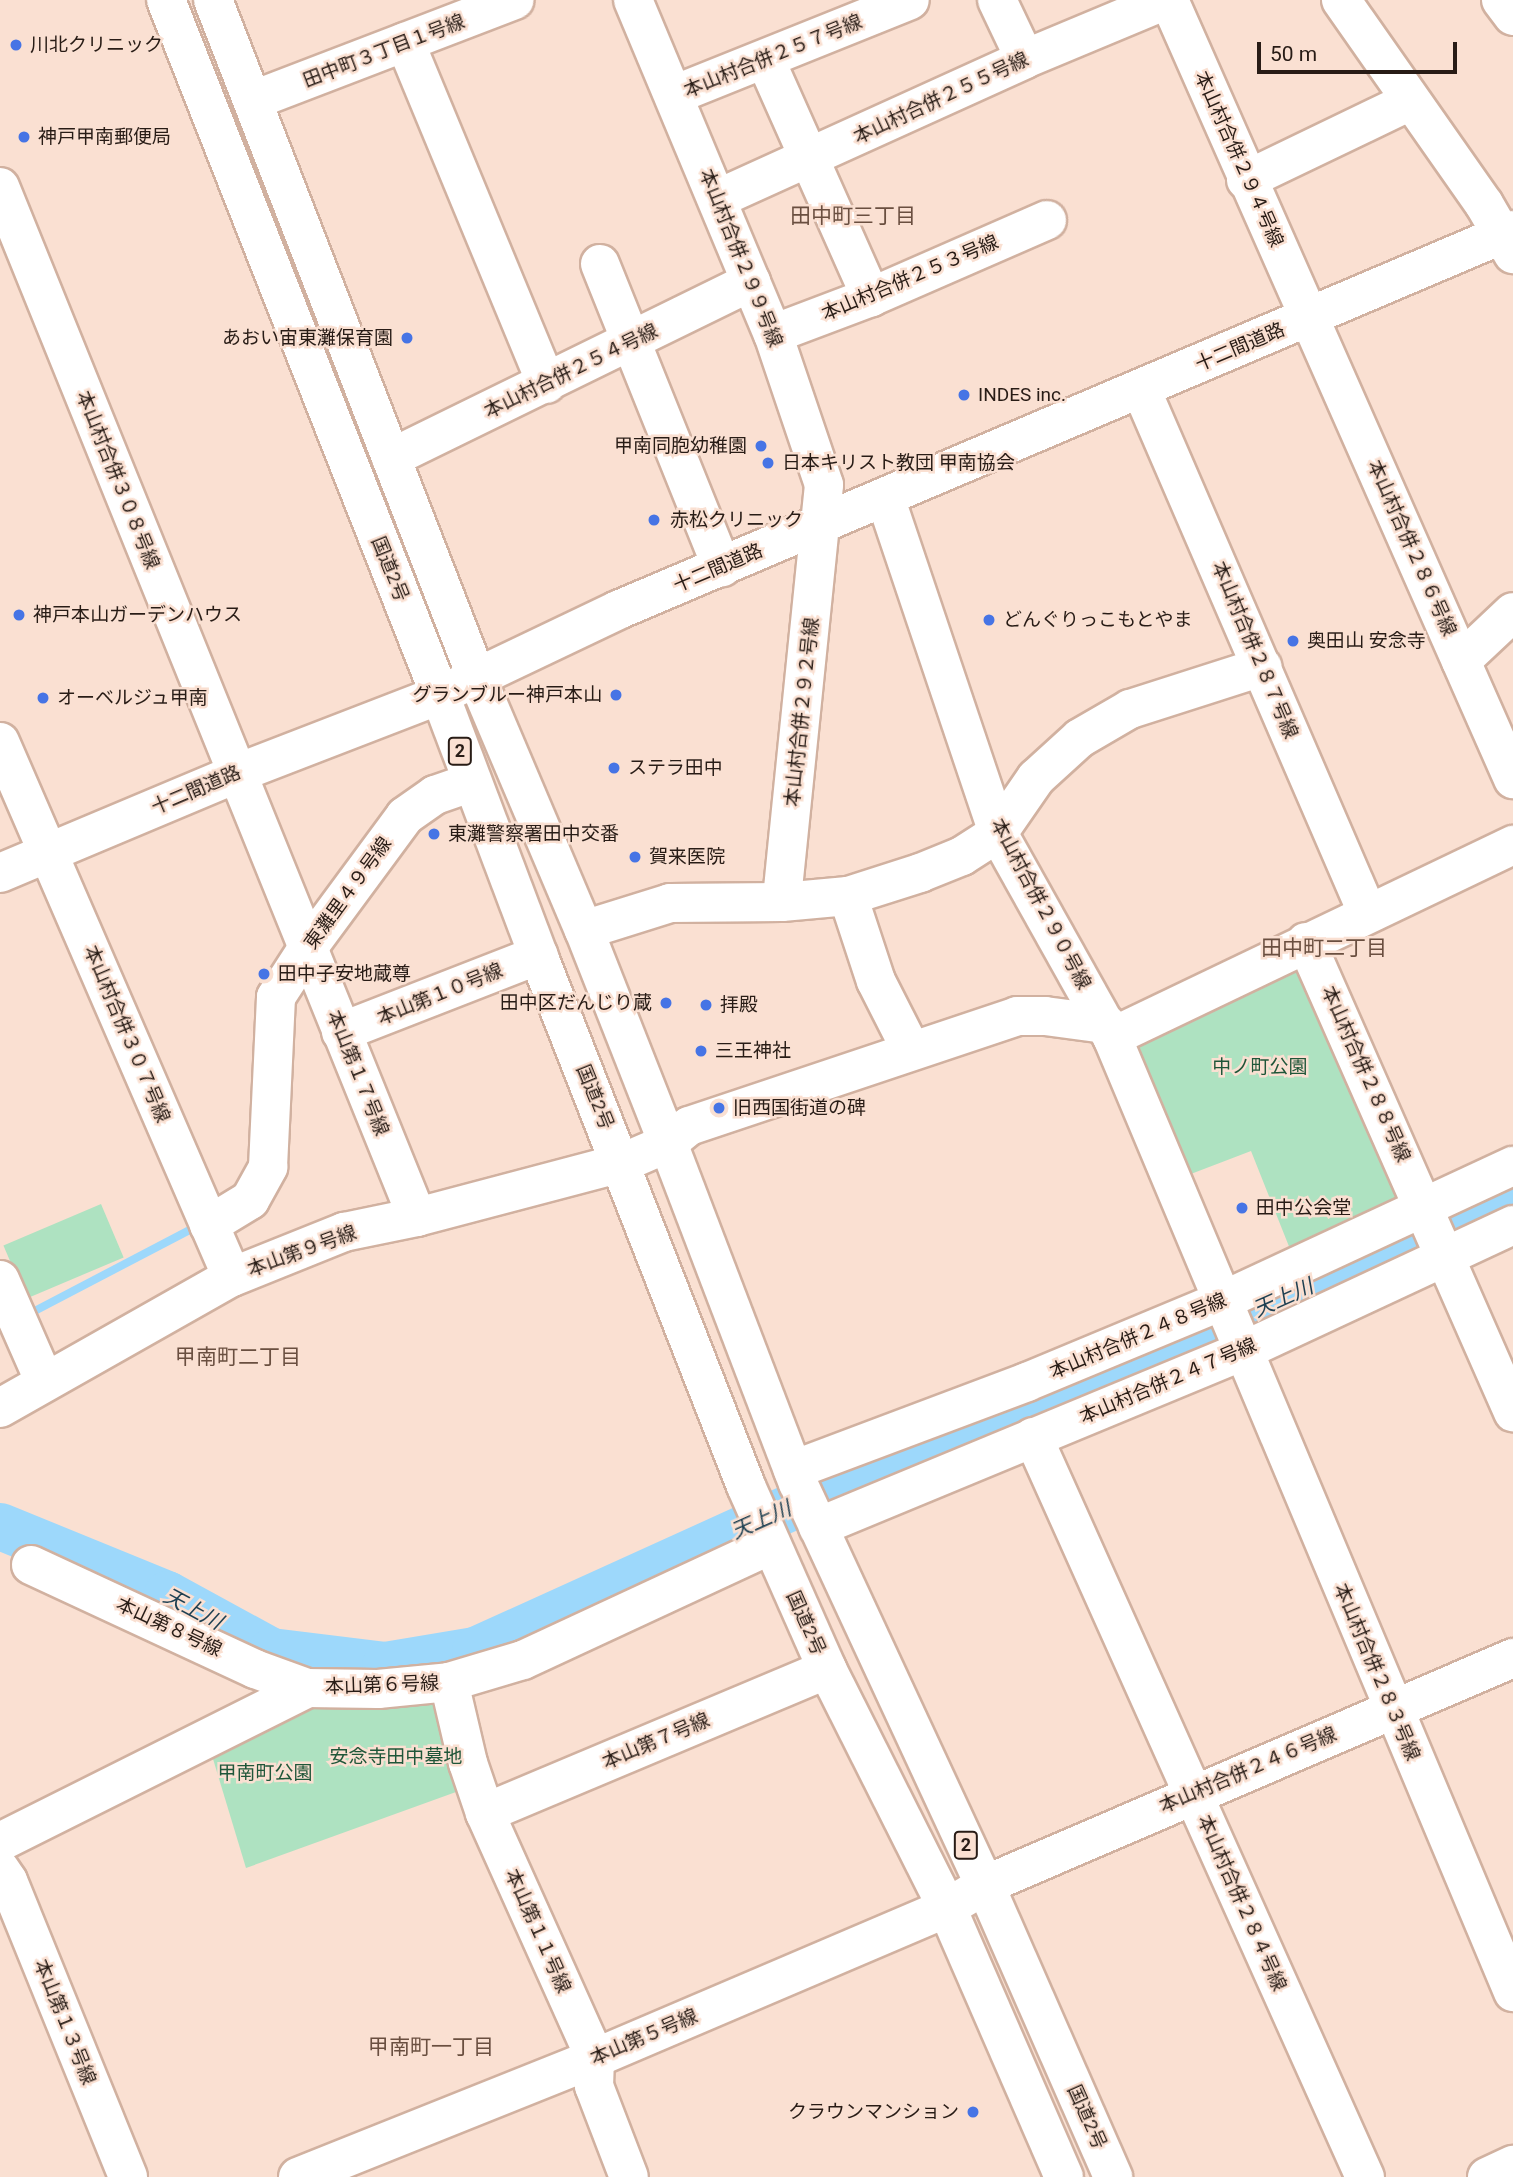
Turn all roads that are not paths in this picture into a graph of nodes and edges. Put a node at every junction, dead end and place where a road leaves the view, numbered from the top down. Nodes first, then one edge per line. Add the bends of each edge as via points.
1 (166, 0) edge
2 (213, 0) edge
3 (514, 0) edge
4 (633, 0) edge
5 (910, 0) edge
6 (997, 0) edge
7 (1168, 0) edge
8 (1341, 0) edge
9 (1501, 0) edge
10 (1513, 16) edge
11 (405, 42) junction
12 (765, 59) junction
13 (1025, 59) junction
14 (674, 95) junction
15 (254, 100) junction
16 (1410, 101) junction
17 (809, 158) junction
18 (1246, 180) junction
19 (0, 187) edge
20 (717, 199) junction
21 (1047, 219) dead end
22 (1509, 240) edge
23 (309, 245) junction
24 (270, 264) junction
25 (600, 264) dead end
26 (751, 282) junction
27 (871, 297) junction
28 (1311, 318) junction
29 (773, 334) junction
30 (631, 342) junction
31 (547, 384) junction
32 (1141, 389) junction
33 (391, 457) junction
34 (885, 497) junction
35 (822, 523) junction
36 (722, 567) junction
37 (1513, 612) edge
38 (1461, 661) junction
39 (1262, 667) junction
40 (476, 676) junction
41 (440, 695) junction
42 (0, 741) edge
43 (235, 774) junction
44 (1513, 779) edge
45 (472, 782) junction
46 (998, 833) junction
47 (1513, 845) edge
48 (49, 852) junction
49 (0, 873) edge
50 (848, 896) junction
51 (782, 902) junction
52 (1367, 912) junction
53 (583, 930) junction
54 (1306, 942) junction
55 (307, 949) junction
56 (538, 955) junction
57 (1109, 1030) junction
58 (341, 1032) junction
59 (911, 1050) junction
60 (668, 1143) junction
61 (622, 1163) junction
62 (1513, 1166) edge
63 (1425, 1207) junction
64 (417, 1217) junction
65 (207, 1220) junction
66 (1513, 1225) edge
67 (1444, 1257) junction
68 (232, 1277) junction
69 (1222, 1301) junction
70 (12, 1307) edge
71 (1243, 1351) junction
72 (44, 1380) junction
73 (0, 1408) edge
74 (1513, 1412) edge
75 (1033, 1437) junction
76 (805, 1499) junction
77 (764, 1528) junction
78 (31, 1564) dead end
79 (1513, 1657) edge
80 (827, 1669) junction
81 (449, 1682) junction
82 (307, 1688) junction
83 (1393, 1708) junction
84 (1193, 1794) junction
85 (485, 1813) junction
86 (0, 1842) edge
87 (4, 1875) edge
88 (985, 1885) junction
89 (947, 1908) junction
90 (1513, 1992) edge
91 (595, 2058) junction
92 (1513, 2165) edge
93 (128, 2177) edge
94 (298, 2177) edge
95 (629, 2177) edge
96 (1064, 2177) edge
97 (1113, 2177) edge
98 (1365, 2177) edge
99 (1487, 2177) edge

1 - 24 main road, 国道2号 / 2
2 - 15 main road, 国道2号 / 2
3 - 11 main road, 田中町３丁目１号線
4 - 14 main road, 本山村合併２９９号線
5 - 12 main road, 本山村合併２５７号線
6 - 13 main road
7 - 13 main road, 本山村合併２５５号線
7 - 18 main road, 本山村合併２９４号線
8 - 16 main road
9 - 10 main road
11 - 15 main road, 田中町３丁目１号線
11 - 31 main road
12 - 14 main road, 本山村合併２５７号線
12 - 17 main road
13 - 17 main road, 本山村合併２５５号線
14 - 20 main road, 本山村合併２９９号線
15 - 23 main road, 国道2号 / 2
16 - 18 main road
16 - 22 main road
17 - 20 main road, 本山村合併２５５号線
17 - 27 main road
18 - 28 main road, 本山村合併２９４号線
19 - 43 main road, 本山村合併３０８号線
20 - 26 main road, 本山村合併２９９号線
21 - 27 main road, 本山村合併２５３号線
22 - 28 main road, 十二間道路
23 - 24 main road
23 - 33 main road, 国道2号 / 2
24 - 41 main road, 国道2号 / 2
25 - 30 main road
26 - 29 main road, 本山村合併２９９号線
26 - 30 main road, 本山村合併２５４号線
27 - 29 main road, 本山村合併２５３号線
28 - 32 main road, 十二間道路
28 - 38 main road, 本山村合併２８６号線
29 - 35 main road, 本山村合併２９９号線 via 824,485
30 - 31 main road, 本山村合併２５４号線
30 - 36 main road
31 - 33 main road, 本山村合併２５４号線
32 - 34 main road, 十二間道路
32 - 39 main road, 本山村合併２８７号線
33 - 40 main road, 国道2号 / 2
34 - 35 main road, 十二間道路
34 - 46 main road, 本山村合併２９０号線
35 - 36 main road, 十二間道路
35 - 51 main road, 本山村合併２９２号線
36 - 40 main road, 十二間道路
37 - 38 main road
38 - 44 main road, 本山村合併２８６号線
39 - 46 main road via 1130,709 1080,738 1036,778
39 - 52 main road, 本山村合併２８７号線
40 - 41 main road, 十二間道路
40 - 53 main road, 国道2号 / 2
41 - 43 main road, 十二間道路
41 - 45 main road, 国道2号 / 2
42 - 48 main road, 本山村合併３０７号線
43 - 48 main road, 十二間道路
43 - 55 main road, 本山第１７号線
45 - 55 main road, 東灘里４９号線 via 435,795 405,816
45 - 56 main road, 国道2号 / 2
46 - 50 main road via 962,856
46 - 57 main road, 本山村合併２９０号線
47 - 52 main road
48 - 49 main road, 十二間道路
48 - 65 main road, 本山村合併３０７号線
50 - 51 main road
50 - 59 main road via 876,981
51 - 53 main road via 670,903
52 - 54 main road
53 - 60 main road, 国道2号 / 2
54 - 57 main road
54 - 63 main road, 本山村合併２８８号線
55 - 58 main road, 本山第１７号線
55 - 65 main road, 東灘里４９号線 via 276,997 268,1167 250,1200
56 - 58 main road, 本山第１０号線
56 - 61 main road, 国道2号 / 2
57 - 59 main road, 本山第９号線 via 1045,1016 1017,1016
57 - 69 main road, 本山村合併２９０号線
58 - 64 main road, 本山第１７号線
59 - 60 main road, 本山第９号線 via 689,1126
60 - 61 main road, 本山第９号線
60 - 76 main road, 国道2号 / 2
61 - 64 main road, 本山第９号線
61 - 77 main road, 国道2号 / 2
62 - 63 main road, 本山村合併２４８号線
63 - 67 main road, 本山村合併２８８号線
63 - 69 main road, 本山村合併２４８号線
64 - 68 main road, 本山第９号線 via 344,1232
65 - 68 main road, 本山村合併３０７号線
66 - 67 main road, 本山村合併２４７号線
67 - 71 main road, 本山村合併２４７号線
67 - 74 main road, 本山村合併２８８号線
68 - 72 main road, 本山第９号線
69 - 71 main road, 本山村合併２８３号線
69 - 76 main road, 本山村合併２４８号線 via 1027,1382
70 - 72 main road
71 - 75 main road, 本山村合併２４７号線
71 - 83 main road, 本山村合併２８３号線
72 - 73 main road, 本山第９号線
75 - 76 main road, 本山村合併２４７号線
75 - 84 main road, 本山村合併２８４号線
76 - 88 main road, 国道2号 / 2
77 - 80 main road, 国道2号 / 2
77 - 81 main road, 本山第６号線 via 523,1660
78 - 82 main road, 本山第８号線 via 255,1669
79 - 83 main road, 本山村合併２４６号線
80 - 85 main road, 本山第７号線
80 - 89 main road, 国道2号 / 2
81 - 82 main road, 本山第６号線 via 379,1689
81 - 85 main road, 本山第１１号線
82 - 86 main road, 本山第６号線
83 - 84 main road, 本山村合併２４６号線
83 - 90 main road, 本山村合併２８３号線
84 - 88 main road, 本山村合併２４６号線
84 - 98 main road, 本山村合併２８４号線
85 - 91 main road, 本山第１１号線
87 - 93 main road, 本山第１３号線
88 - 89 main road, 本山第５号線
88 - 97 main road, 国道2号 / 2
89 - 91 main road, 本山第５号線
89 - 96 main road, 国道2号 / 2
91 - 94 main road, 本山第５号線
91 - 95 main road, 本山第１１号線 via 594,2086
92 - 99 main road

